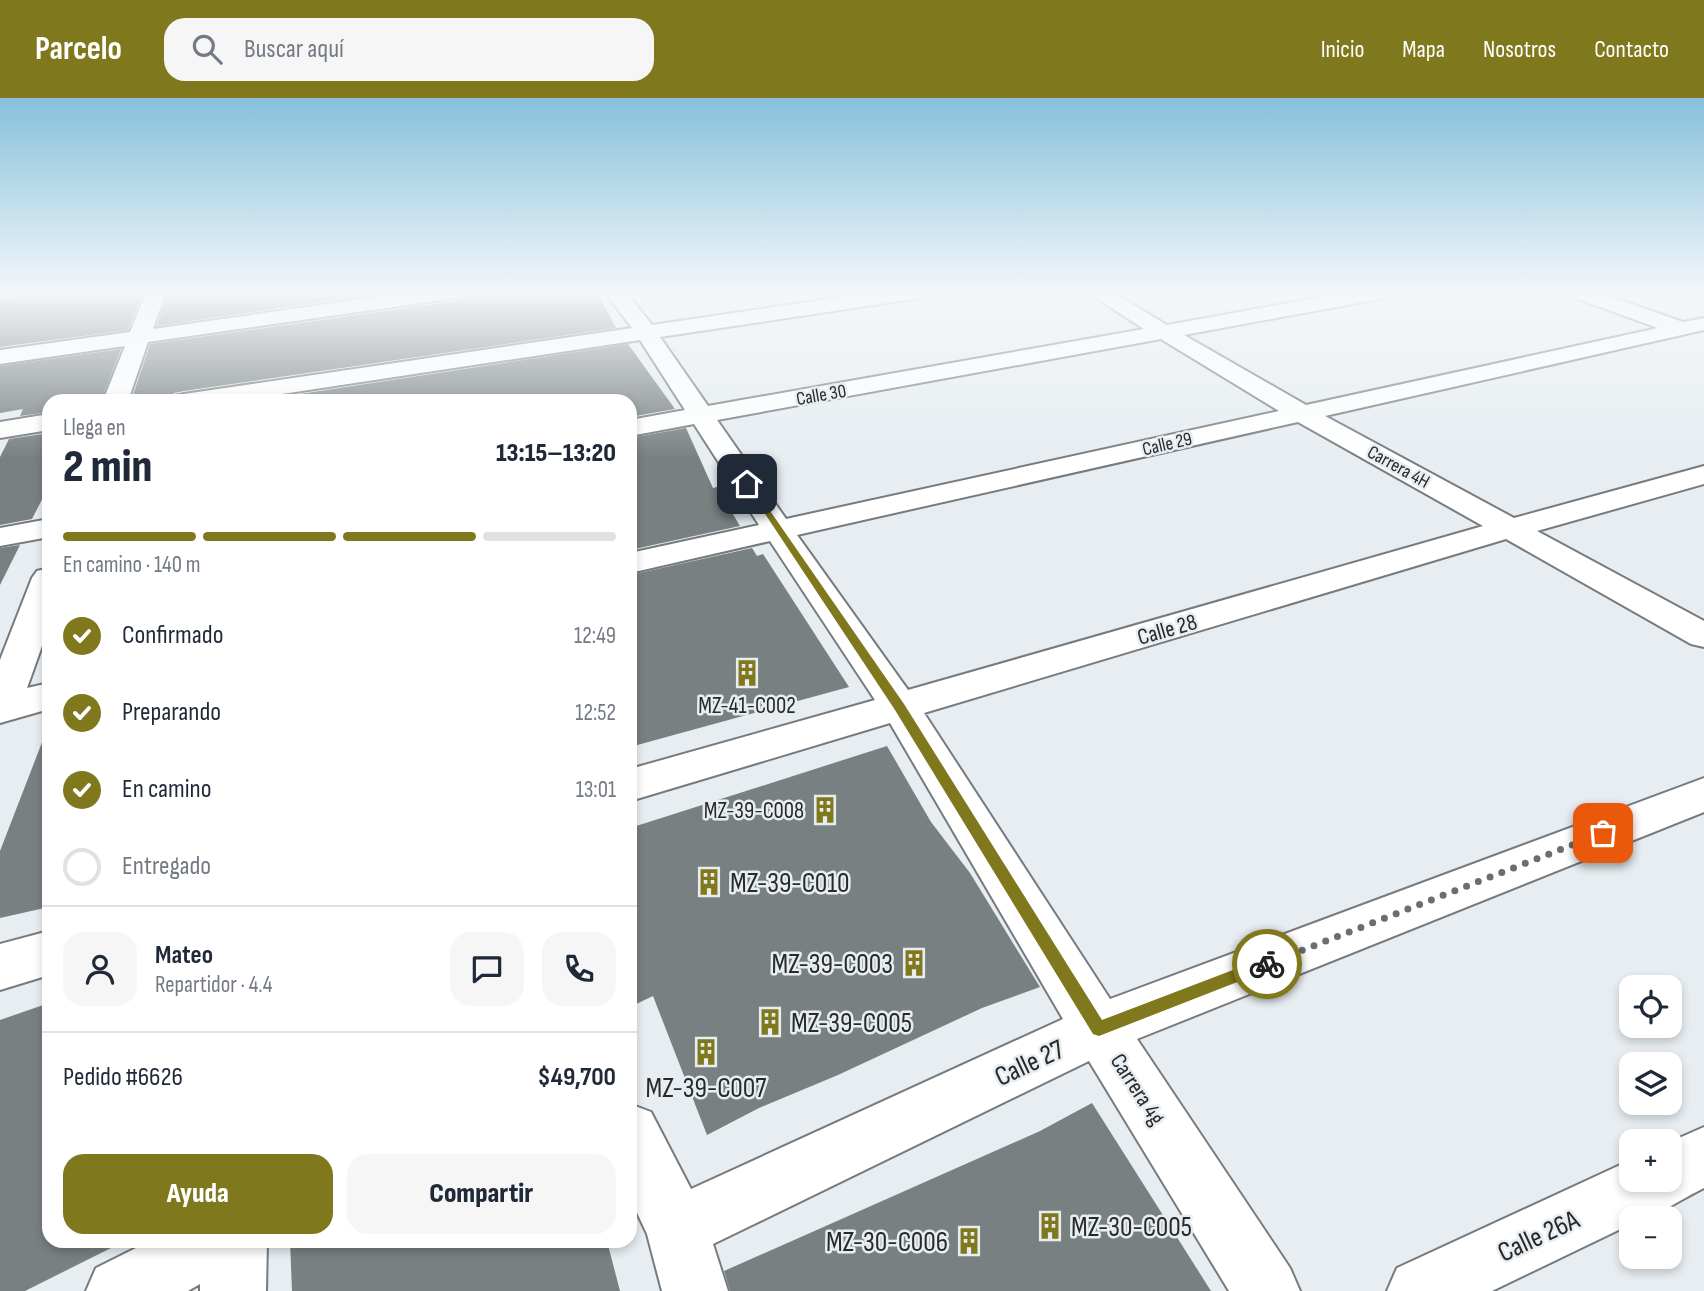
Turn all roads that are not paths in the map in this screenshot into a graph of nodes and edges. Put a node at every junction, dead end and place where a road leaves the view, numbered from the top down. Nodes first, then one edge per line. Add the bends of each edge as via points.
1 (62, 348) edge
2 (135, 348) edge
3 (541, 348) edge
4 (657, 348) edge
5 (1074, 348) edge
6 (1193, 348) edge
7 (1612, 348) edge
8 (0, 357) edge
9 (118, 394) edge
10 (231, 394) edge
11 (1301, 413) junction
12 (703, 416) junction
13 (42, 423) edge
14 (637, 427) edge
15 (0, 430) edge
16 (1704, 475) edge
17 (1511, 528) junction
18 (42, 529) edge
19 (776, 530) junction
20 (0, 537) edge
21 (637, 561) edge
22 (42, 597) edge
23 (1704, 636) edge
24 (42, 698) edge
25 (900, 707) junction
26 (0, 708) edge
27 (637, 783) edge
28 (1704, 794) edge
29 (42, 955) edge
30 (0, 967) edge
31 (1099, 1029) junction
32 (637, 1147) edge
33 (1704, 1157) edge
34 (1682, 1167) edge
35 (1631, 1192) edge
36 (677, 1228) junction
37 (204, 1248) edge
38 (235, 1248) edge
39 (119, 1291) edge
40 (233, 1291) edge
41 (695, 1291) edge
42 (1267, 1291) edge
43 (1420, 1291) edge

1 - 8 street
2 - 9 street
3 - 10 street
4 - 12 street, Carrera 4g
5 - 12 street, Calle 30
6 - 11 street, Carrera 4H
7 - 11 street, Calle 29
11 - 17 street, Carrera 4H
11 - 19 street, Calle 29
12 - 14 street, Calle 30
12 - 19 street, Carrera 4g
13 - 15 street
16 - 17 street, Calle 28
17 - 23 street, Carrera 4H
17 - 25 street, Calle 28
18 - 20 street
19 - 21 street, Calle 29
19 - 25 street, Carrera 4g
22 - 26 street
24 - 26 street
25 - 27 street, Calle 28
25 - 31 street, Carrera 4g
28 - 31 street, Calle 27
29 - 30 street
31 - 36 street, Calle 27
31 - 42 street, Carrera 4g
32 - 36 street
33 - 34 street
35 - 43 street, Calle 26A
36 - 41 street
37 - 39 street
38 - 40 street

